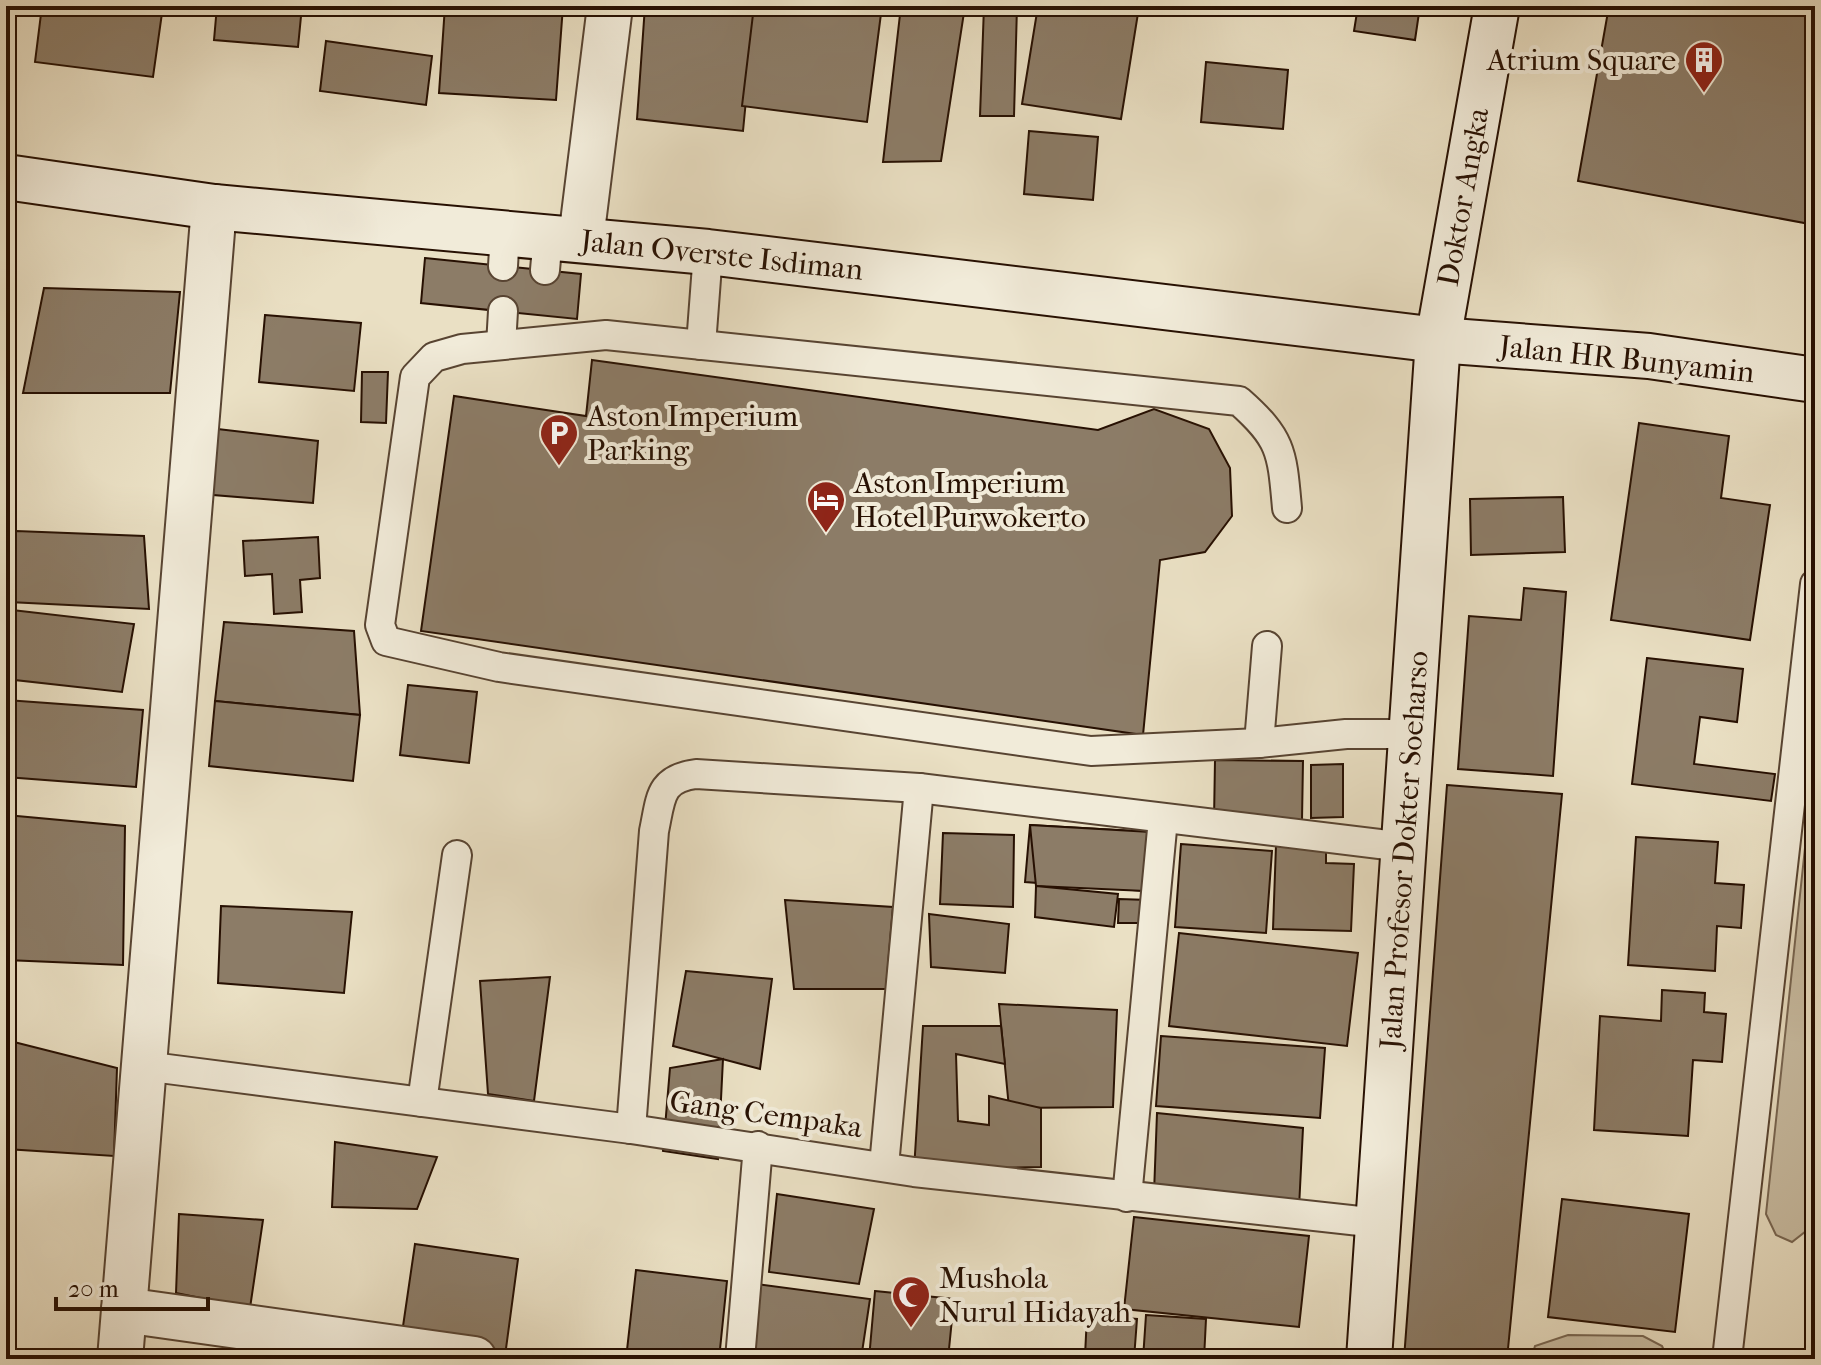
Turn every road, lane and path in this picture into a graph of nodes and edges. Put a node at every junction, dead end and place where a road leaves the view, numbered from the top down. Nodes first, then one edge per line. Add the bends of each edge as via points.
1 (610, 6) edge
2 (1497, 6) edge
3 (6, 177) edge
4 (214, 207) junction
5 (558, 248) junction
6 (708, 252) junction
7 (503, 311) dead end
8 (1438, 340) junction
9 (501, 345) junction
10 (701, 345) junction
11 (1815, 380) edge
12 (1287, 508) dead end
13 (1815, 584) edge
14 (1267, 646) dead end
15 (1409, 734) junction
16 (1259, 743) junction
17 (919, 788) junction
18 (1163, 819) junction
19 (1404, 847) junction
20 (457, 855) dead end
21 (144, 1066) junction
22 (422, 1102) junction
23 (631, 1129) junction
24 (758, 1146) junction
25 (884, 1166) junction
26 (1127, 1197) junction
27 (1378, 1223) junction
28 (124, 1310) junction
29 (120, 1359) edge
30 (474, 1359) edge
31 (740, 1359) edge
32 (1369, 1359) edge
33 (1727, 1359) edge

1 - 5 street
2 - 8 street, Doktor Angka
3 - 4 street, Jalan Overste Isdiman
4 - 5 street, Jalan Overste Isdiman via 504,249
4 - 21 street
5 - 6 street, Jalan Overste Isdiman
6 - 8 street, Jalan Overste Isdiman
6 - 10 lane
7 - 9 lane
8 - 11 street, Jalan HR Bunyamin via 1649,356
8 - 15 street, Jalan Profesor Dokter Soeharso
9 - 10 lane via 544,329
9 - 16 lane via 434,357 415,377 380,625 386,641 499,667 1091,751
10 - 12 lane via 1239,401 1267,426 1283,461
13 - 33 lane
14 - 16 lane
15 - 16 lane
15 - 19 street, Jalan Profesor Dokter Soeharso
17 - 18 lane
17 - 23 lane via 696,774 677,777 663,789 654,831
17 - 25 lane
18 - 19 lane via 1215,821
18 - 26 lane
19 - 27 street, Jalan Profesor Dokter Soeharso
20 - 22 lane
21 - 22 lane, Gang Cempaka
21 - 28 street
22 - 23 lane, Gang Cempaka
23 - 24 lane, Gang Cempaka
24 - 25 lane, Gang Cempaka
24 - 31 lane
25 - 26 lane, Gang Cempaka
26 - 27 lane, Gang Cempaka
27 - 32 street, Jalan Profesor Dokter Soeharso
28 - 29 street
28 - 30 street

